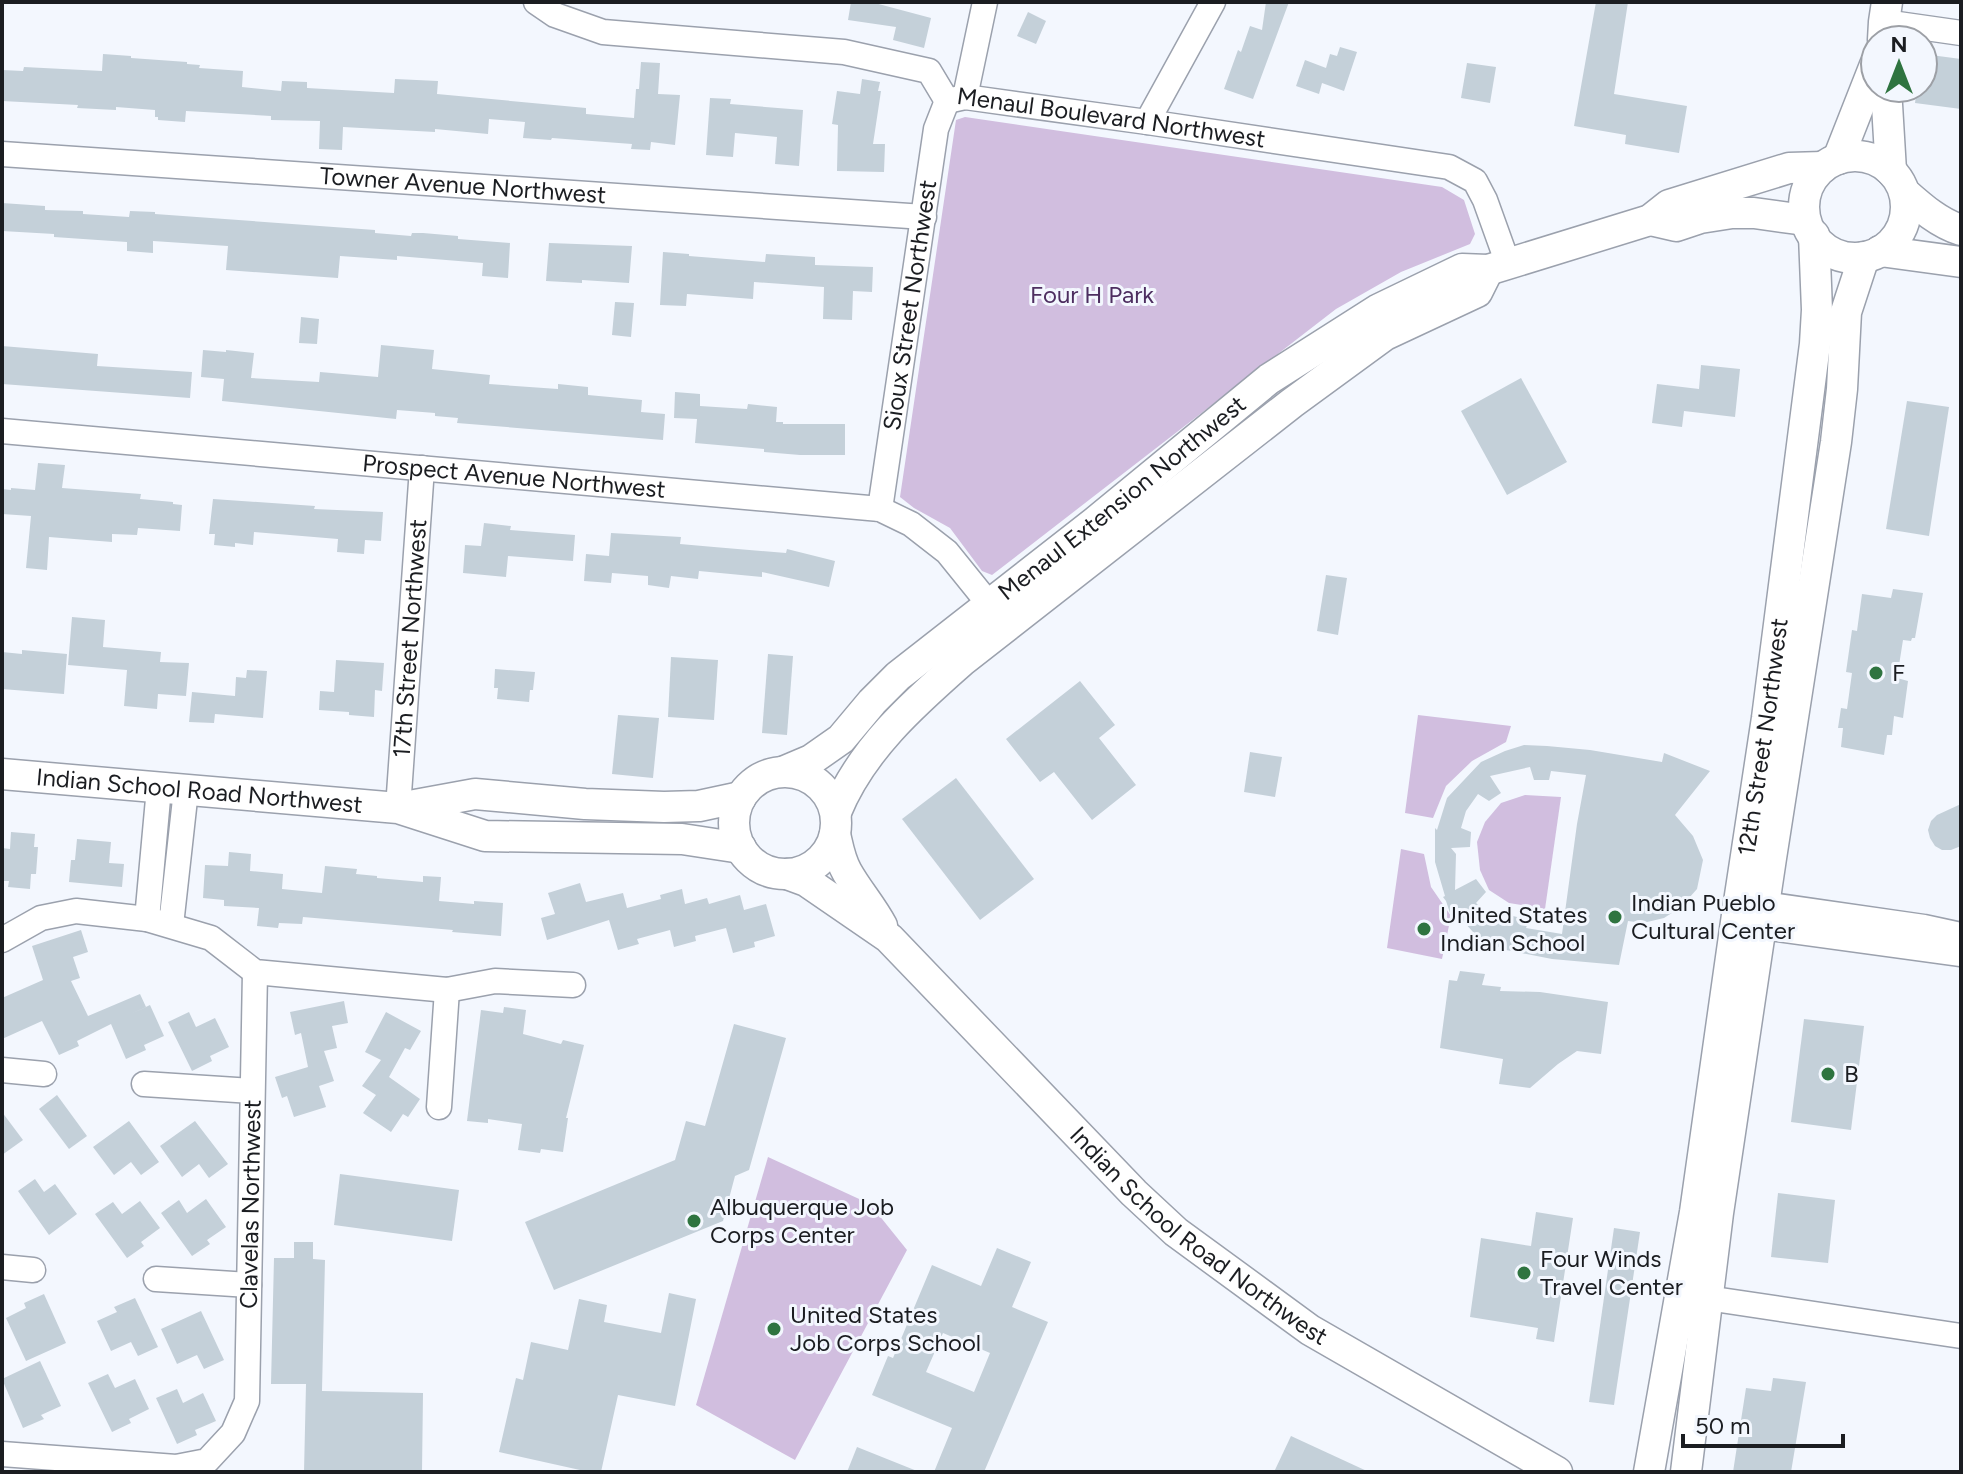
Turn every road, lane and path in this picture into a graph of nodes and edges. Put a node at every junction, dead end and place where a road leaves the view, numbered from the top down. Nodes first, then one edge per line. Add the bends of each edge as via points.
1 (536, 2) edge
2 (985, 2) edge
3 (1213, 2) edge
4 (1885, 21) edge
5 (1961, 33) edge
6 (956, 99) junction
7 (1859, 101) edge
8 (1888, 104) edge
9 (1147, 122) junction
10 (2, 154) edge
11 (1831, 163) junction
12 (1898, 182) junction
13 (924, 217) junction
14 (1650, 220) junction
15 (1810, 228) junction
16 (1961, 230) edge
17 (1872, 254) junction
18 (1961, 262) edge
19 (1498, 267) junction
20 (2, 431) edge
21 (422, 468) junction
22 (880, 509) junction
23 (989, 604) junction
24 (785, 771) junction
25 (2, 774) edge
26 (173, 789) junction
27 (741, 797) junction
28 (398, 808) junction
29 (836, 823) junction
30 (741, 848) junction
31 (787, 874) junction
32 (1754, 915) junction
33 (147, 919) junction
34 (171, 925) junction
35 (1961, 935) edge
36 (889, 938) junction
37 (2, 940) edge
38 (1961, 954) edge
39 (255, 972) junction
40 (573, 985) dead end
41 (447, 990) junction
42 (2, 1070) edge
43 (44, 1074) dead end
44 (144, 1084) dead end
45 (252, 1091) junction
46 (439, 1107) dead end
47 (2, 1267) edge
48 (33, 1270) dead end
49 (156, 1279) dead end
50 (249, 1285) junction
51 (1707, 1298) junction
52 (1961, 1336) edge
53 (2, 1454) edge
54 (1557, 1472) edge
55 (1649, 1472) edge
56 (1686, 1472) edge

1 - 6 street, Menaul Boulevard Northwest via 555,15 603,32 844,52 929,71
2 - 6 street, Sioux Street Northwest
3 - 9 street
4 - 5 street
6 - 9 street, Menaul Boulevard Northwest
6 - 13 street, Sioux Street Northwest via 936,129
7 - 11 main road
8 - 12 main road
9 - 19 street, Menaul Boulevard Northwest via 1449,167 1475,181 1485,200
10 - 13 street, Towner Avenue Northwest
11 - 12 main road via 1871,158
11 - 14 main road via 1789,168 1669,205
11 - 15 main road via 1812,179 1805,195
12 - 16 main road via 1929,214
12 - 17 main road via 1906,211 1902,226 1893,241
13 - 22 street, Sioux Street Northwest
14 - 15 main road via 1676,226 1754,213
14 - 19 main road
15 - 17 main road via 1831,252 1847,257
15 - 32 main road, 12th Street Northwest via 1815,344 1771,686
17 - 18 main road
17 - 32 main road, 12th Street Northwest via 1846,312 1836,442
19 - 23 main road, Menaul Extension Northwest via 1462,269 1379,309 1269,379
19 - 29 main road, Menaul Extension Northwest via 1477,292 1385,335 1292,403 962,661 891,728 845,790
20 - 21 street, Prospect Avenue Northwest
21 - 22 street, Prospect Avenue Northwest
21 - 28 street, 17th Street Northwest
22 - 23 street, Prospect Avenue Northwest via 911,524 947,552
23 - 24 main road, Menaul Extension Northwest via 898,676 841,739
24 - 27 main road via 756,780
24 - 29 main road via 802,774 829,795
25 - 26 main road, Indian School Road Northwest
26 - 28 main road, Indian School Road Northwest
26 - 33 street
26 - 34 street
27 - 28 main road, Indian School Road Northwest via 664,807 475,794
27 - 30 main road via 734,823
28 - 30 main road, Indian School Road Northwest via 485,836 682,839
29 - 31 main road via 829,849 818,862
29 - 36 main road, Indian School Road Northwest via 847,872
30 - 31 main road via 761,867
31 - 36 main road, Indian School Road Northwest via 806,881
32 - 35 street via 1924,927
32 - 38 street
32 - 51 main road, 12th Street Northwest
32 - 55 main road, 12th Street Northwest
33 - 34 street
33 - 37 street via 76,911 41,918
34 - 39 street via 211,938
36 - 54 main road, Indian School Road Northwest via 1176,1232 1310,1330
39 - 41 street
39 - 45 street, Clavelas Northwest
40 - 41 street via 495,981
41 - 46 street
42 - 43 street
44 - 45 street
45 - 50 street, Clavelas Northwest
47 - 48 street
49 - 50 street
50 - 53 street, Clavelas Northwest via 247,1401 233,1433 207,1461 176,1467
51 - 52 street
51 - 56 main road, 12th Street Northwest

